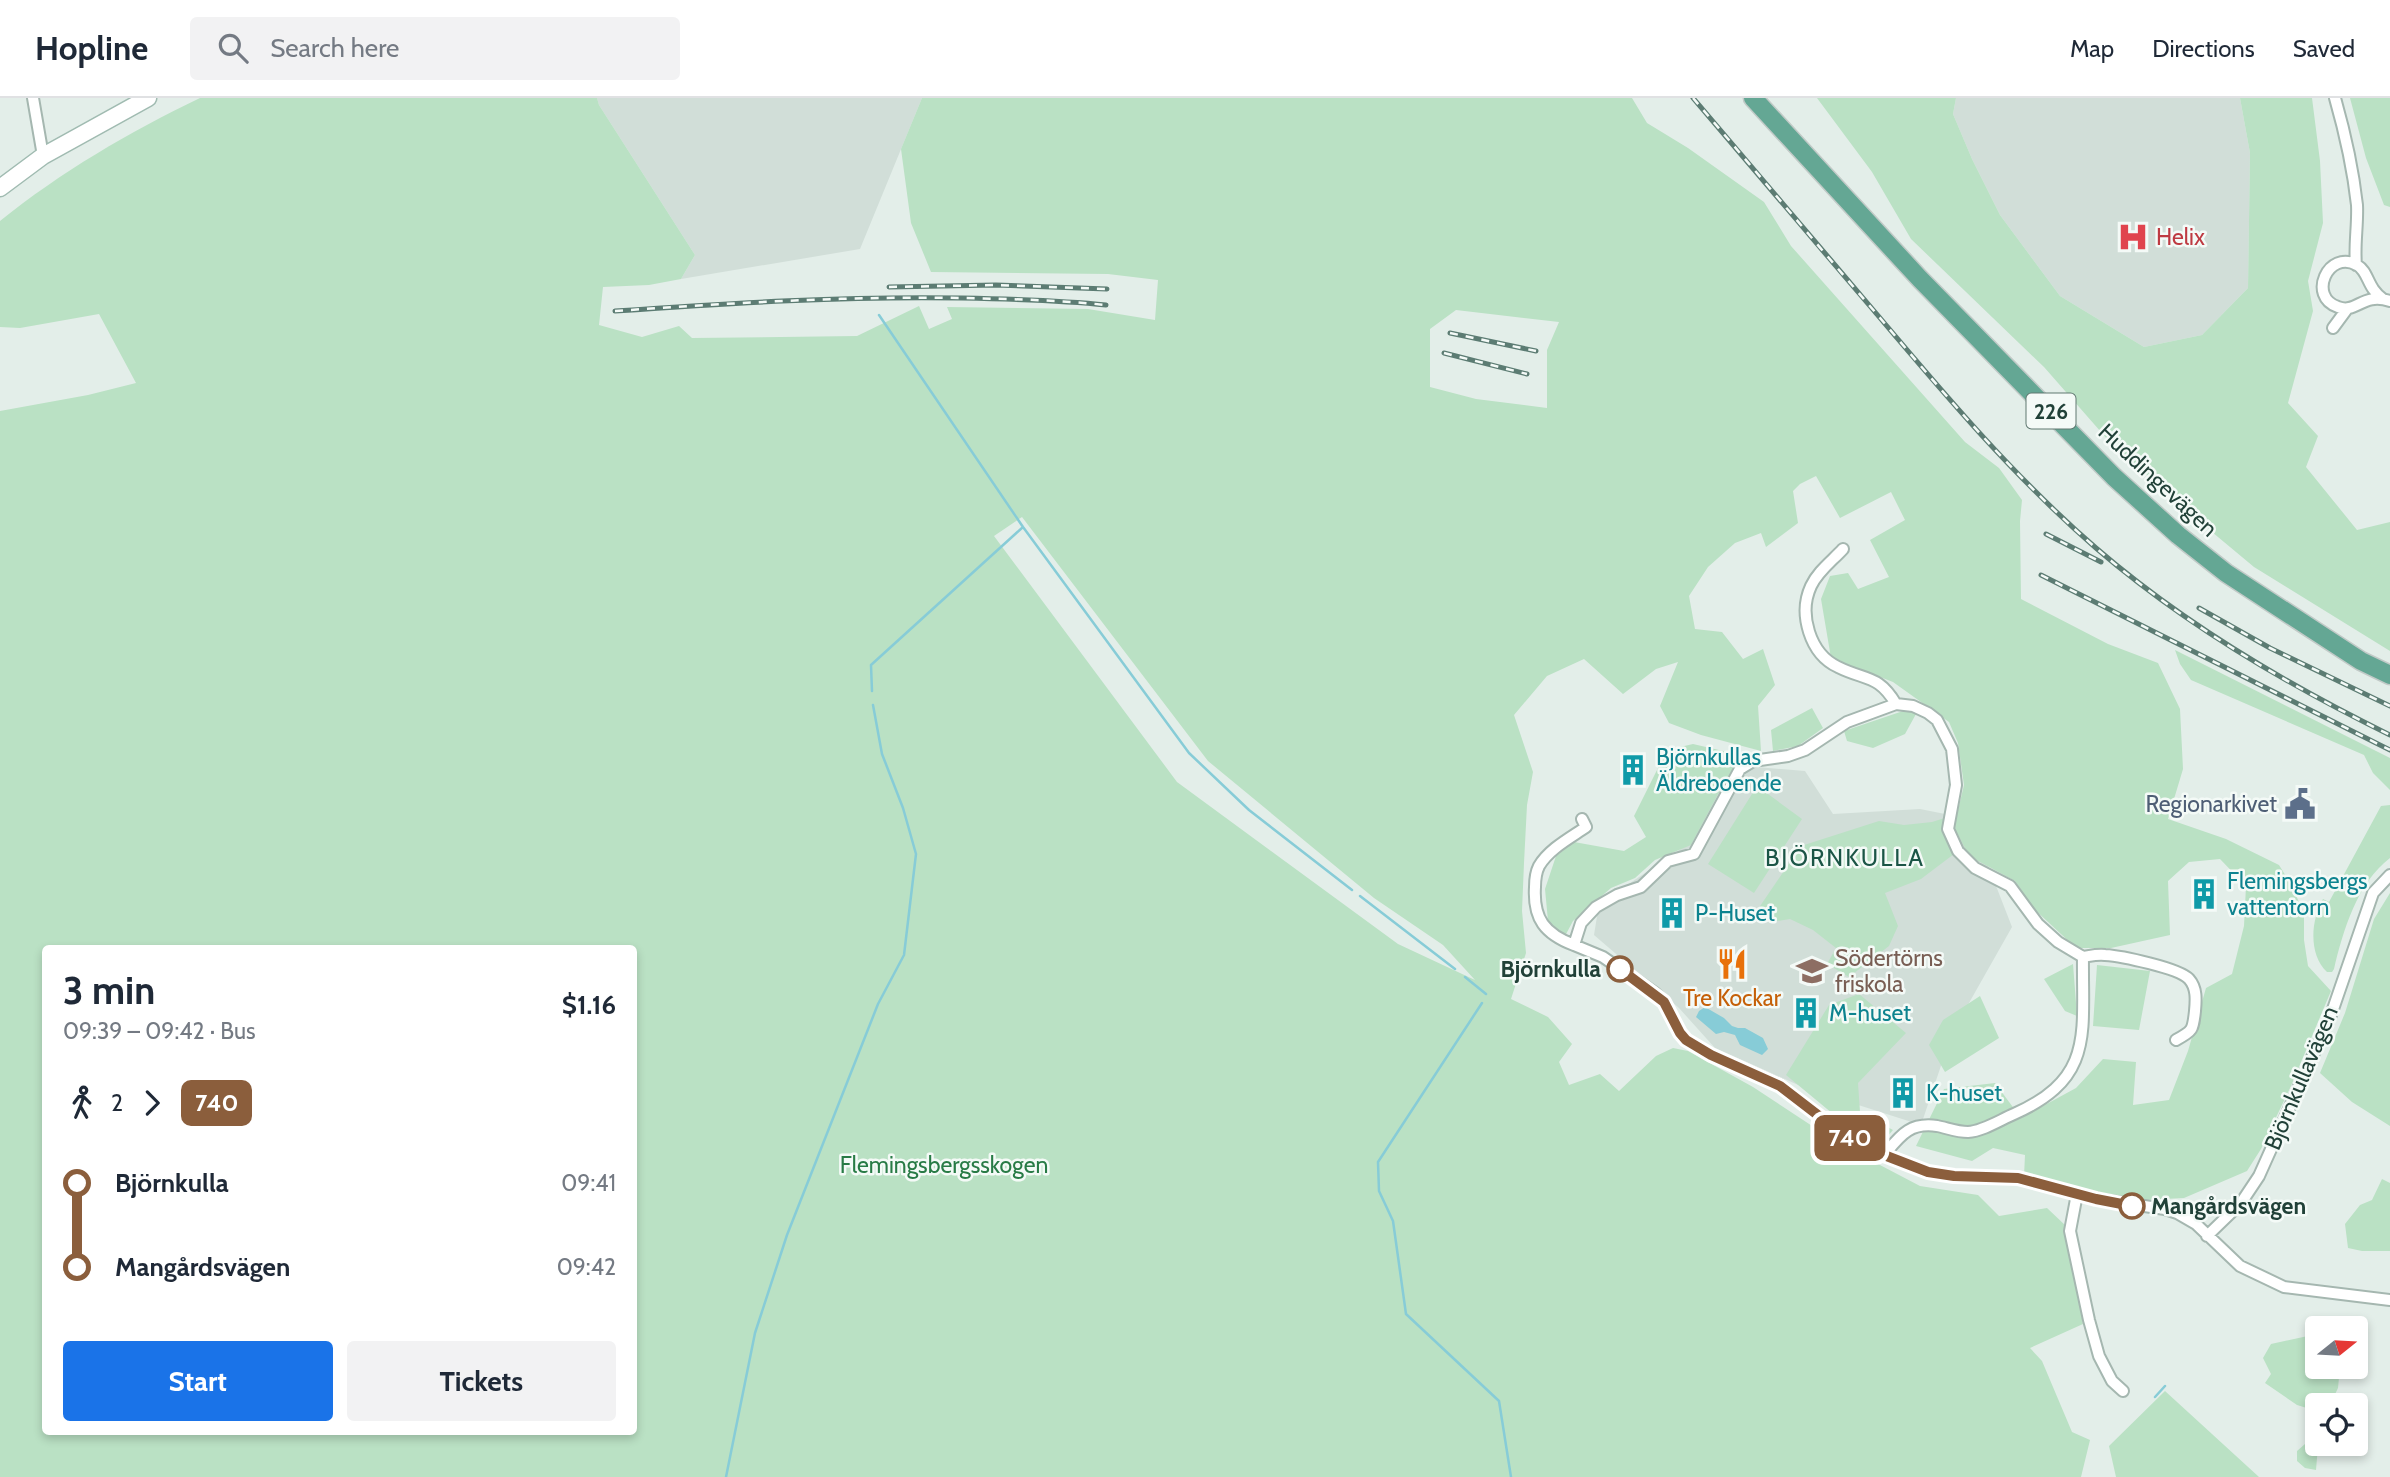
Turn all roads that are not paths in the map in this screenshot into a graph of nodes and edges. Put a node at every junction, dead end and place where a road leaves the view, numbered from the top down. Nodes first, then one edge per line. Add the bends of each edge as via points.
1 (33, 98) edge
2 (148, 98) edge
3 (1753, 98) edge
4 (2335, 98) edge
5 (43, 156) junction
6 (0, 188) edge
7 (2354, 241) junction
8 (2342, 262) junction
9 (2356, 265) junction
10 (2368, 285) junction
11 (2386, 300) edge
12 (2362, 301) junction
13 (2334, 306) junction
14 (2347, 309) junction
15 (1843, 549) dead end
16 (2390, 675) edge
17 (1896, 704) junction
18 (1581, 819) dead end
19 (2390, 874) edge
20 (1574, 945) junction
21 (2083, 957) junction
22 (2176, 1041) dead end
23 (1884, 1155) junction
24 (2077, 1194) junction
25 (2207, 1236) junction
26 (2390, 1300) edge
27 (2123, 1391) dead end

1 - 5 street
2 - 5 street
3 - 16 main road, Huddingevägen / 226 via 1920,279 2160,519 2226,573
4 - 7 street via 2352,168 2357,209
5 - 6 street
7 - 8 street
7 - 9 street
8 - 9 street
8 - 13 street via 2328,269 2322,283
9 - 10 street via 2367,276
10 - 11 street
10 - 12 street
11 - 12 street
12 - 14 street
13 - 14 street
13 - 14 street via 2333,328
15 - 17 street via 1811,587 1808,632 1826,660 1879,682
17 - 20 street via 1847,722 1805,750 1753,761 1740,769 1694,854 1668,861 1641,887 1596,907 1581,923
17 - 21 street via 1928,713 1947,737 1955,785 1948,829 1958,851 1975,868 2010,886 2038,924
18 - 20 street via 1586,827 1546,857 1536,873 1534,896 1540,921 1554,936
19 - 25 street, Björnkullavägen via 2372,894 2331,1015 2259,1175 2241,1203
20 - 23 street via 1603,957 1648,988 1664,1002 1686,1040 1780,1086 1843,1133
21 - 22 street via 2108,955 2162,966 2188,978 2196,995 2193,1027
21 - 23 street via 2082,1037 2076,1062 2051,1093 1970,1132 1935,1126 1913,1128
23 - 24 street via 1928,1172 2018,1178
24 - 25 street via 2165,1209 2196,1224
24 - 27 street via 2070,1231 2089,1320 2099,1356
25 - 26 street via 2240,1266 2284,1287

